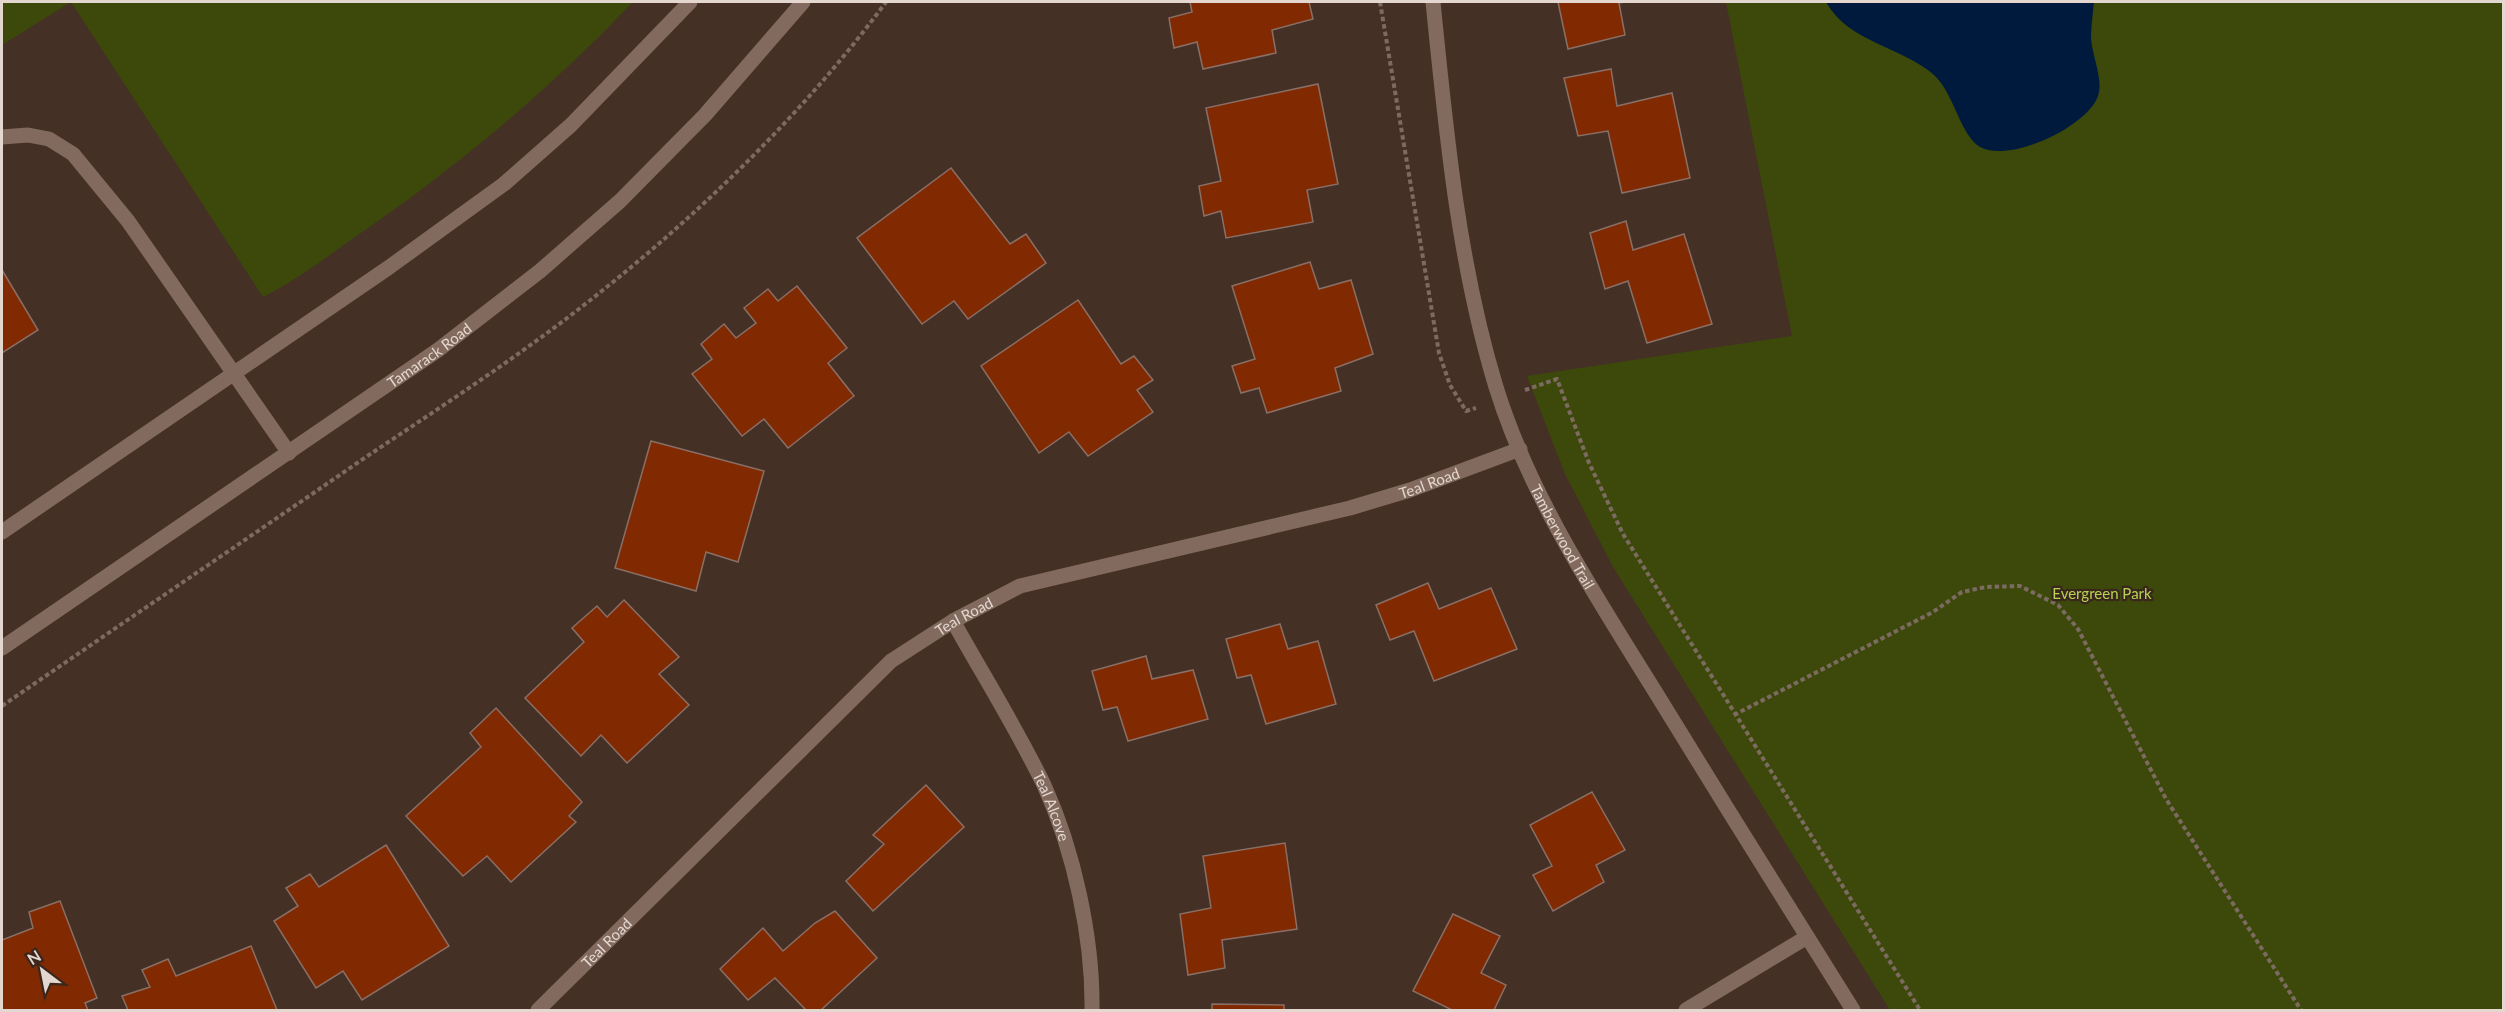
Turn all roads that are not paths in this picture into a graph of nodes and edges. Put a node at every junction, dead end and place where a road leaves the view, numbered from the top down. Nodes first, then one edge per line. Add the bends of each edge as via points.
1 (690, 2) edge
2 (803, 2) edge
3 (1433, 2) edge
4 (2, 137) edge
5 (234, 374) junction
6 (1520, 449) junction
7 (289, 453) junction
8 (2, 532) edge
9 (953, 621) junction
10 (2, 648) edge
11 (1807, 937) junction
12 (538, 1011) edge
13 (1092, 1011) edge
14 (1686, 1011) edge
15 (1853, 1011) edge

1 - 5 street via 571,125 504,184
2 - 7 street, Tamarack Road via 705,116 620,201 438,350
3 - 6 street, Tamberwood Trail via 1463,247 1496,385
4 - 5 street via 28,135 49,139 73,153 128,221
5 - 7 street
5 - 8 street
6 - 9 street, Teal Road via 1350,508 1020,586
6 - 11 street, Tamberwood Trail via 1572,556
7 - 10 street, Tamarack Road
9 - 12 street, Teal Road via 891,661
9 - 13 street, Teal Alcove via 1044,786 1078,882 1092,980
11 - 14 street
11 - 15 street, Tamberwood Trail

